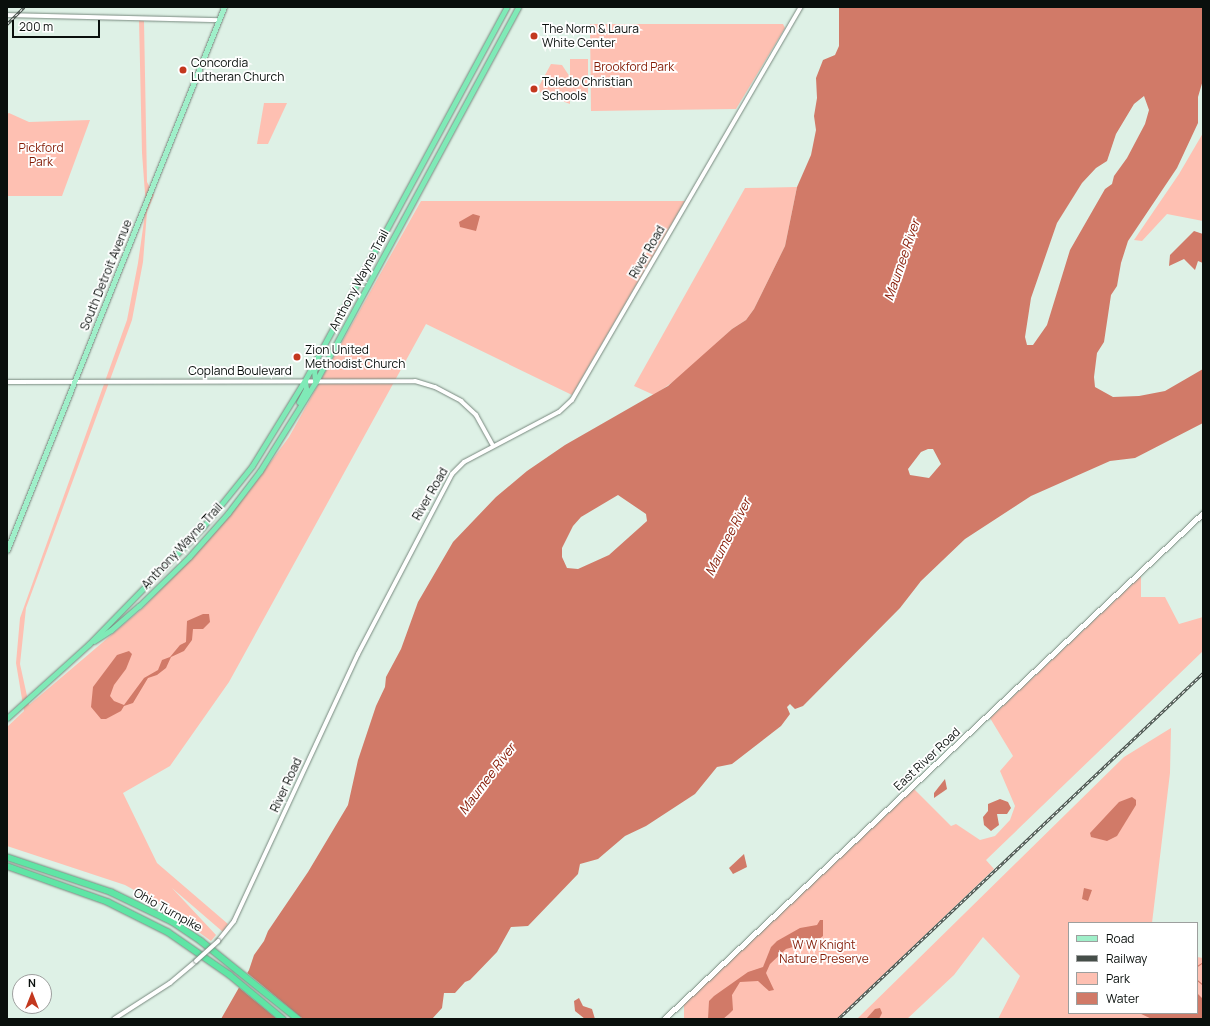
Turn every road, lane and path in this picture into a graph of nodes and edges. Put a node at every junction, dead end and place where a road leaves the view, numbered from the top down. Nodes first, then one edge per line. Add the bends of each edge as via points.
1 (224, 7) edge
2 (507, 7) edge
3 (518, 7) edge
4 (801, 7) edge
5 (7, 15) edge
6 (219, 20) junction
7 (328, 337) junction
8 (305, 380) junction
9 (74, 381) junction
10 (316, 381) junction
11 (7, 382) edge
12 (284, 434) junction
13 (493, 446) junction
14 (1203, 513) edge
15 (7, 550) edge
16 (89, 644) junction
17 (7, 718) edge
18 (7, 856) edge
19 (7, 866) edge
20 (114, 1019) edge
21 (283, 1019) edge
22 (298, 1019) edge
23 (664, 1019) edge

1 - 6 main road, South Detroit Avenue
2 - 7 highway, Anthony Wayne Trail
3 - 10 highway, Anthony Wayne Trail
4 - 13 street, River Road via 576,394 559,412
5 - 6 street
6 - 9 main road, South Detroit Avenue
7 - 8 highway, Anthony Wayne Trail
7 - 10 highway via 314,371
8 - 9 street, Copland Boulevard
8 - 10 street, Copland Boulevard
8 - 12 highway via 306,389
8 - 16 highway, Anthony Wayne Trail via 252,466 203,527
9 - 11 street, Copland Boulevard
9 - 15 main road, South Detroit Avenue
10 - 12 highway, Anthony Wayne Trail
10 - 13 street, Copland Boulevard via 415,381 427,384 461,401 473,411
12 - 16 highway, Anthony Wayne Trail via 228,513 188,557 139,606 111,630
13 - 20 street, River Road, bridge via 457,468 429,514 358,654 234,921 218,941 170,983
14 - 23 main road, East River Road
16 - 17 highway, Anthony Wayne Trail
18 - 22 highway, Ohio Turnpike via 143,906 202,941
19 - 21 highway, Ohio Turnpike via 108,902 141,917 168,932 230,976

